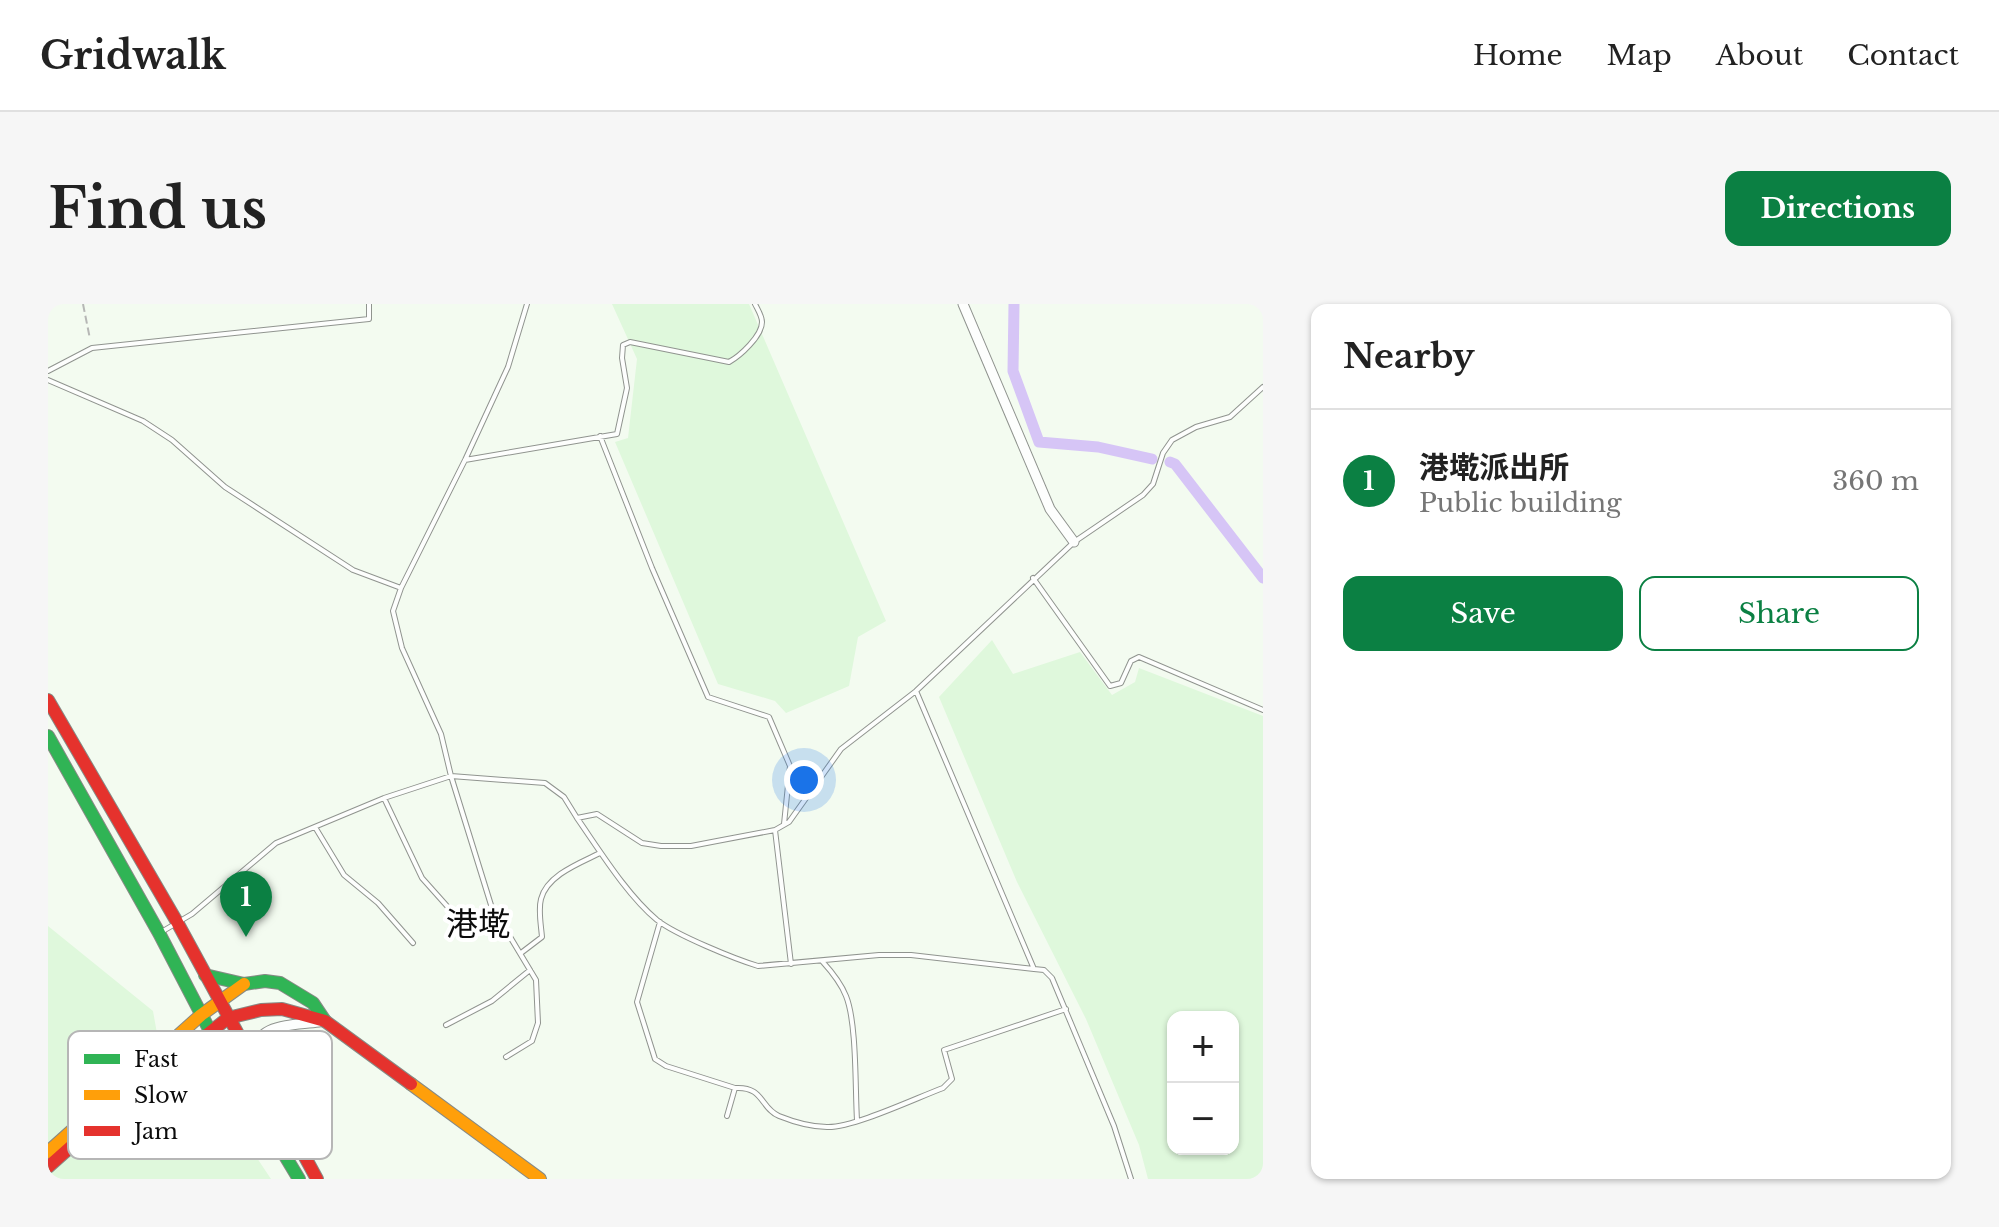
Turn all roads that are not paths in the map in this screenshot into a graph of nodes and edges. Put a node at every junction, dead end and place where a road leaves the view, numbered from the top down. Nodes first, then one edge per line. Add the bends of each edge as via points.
1 (369, 304) edge
2 (527, 304) edge
3 (755, 304) edge
4 (963, 304) edge
5 (48, 371) edge
6 (48, 380) edge
7 (1263, 387) edge
8 (600, 436) junction
9 (465, 460) junction
10 (1074, 542) junction
11 (1033, 578) junction
12 (401, 588) junction
13 (916, 691) junction
14 (50, 708) edge
15 (1263, 710) edge
16 (48, 736) edge
17 (451, 776) junction
18 (384, 798) junction
19 (577, 818) junction
20 (784, 824) junction
21 (315, 827) junction
22 (775, 830) junction
23 (601, 852) junction
24 (455, 915) dead end
25 (177, 922) junction
26 (660, 922) junction
27 (159, 933) junction
28 (413, 943) dead end
29 (521, 953) junction
30 (822, 961) junction
31 (791, 964) junction
32 (1034, 969) junction
33 (530, 970) junction
34 (205, 975) junction
35 (244, 984) junction
36 (219, 1000) junction
37 (1066, 1009) junction
38 (201, 1015) junction
39 (228, 1018) junction
40 (325, 1021) junction
41 (446, 1025) dead end
42 (183, 1031) edge
43 (210, 1031) joint
44 (235, 1031) edge
45 (268, 1031) edge
46 (506, 1057) dead end
47 (735, 1088) junction
48 (727, 1116) dead end
49 (857, 1120) junction
50 (68, 1134) edge
51 (68, 1150) edge
52 (48, 1152) edge
53 (287, 1159) edge
54 (306, 1159) edge
55 (48, 1167) edge
56 (299, 1179) edge
57 (317, 1179) edge
58 (540, 1179) edge
59 (1131, 1179) edge

1 - 5 lane via 369,319 92,348
2 - 9 lane via 508,367
3 - 8 lane via 762,319 759,332 729,362 630,342 623,345 627,388 617,434
4 - 10 street via 1050,509
6 - 12 lane via 143,421 225,487 353,570
7 - 10 lane via 1230,417 1172,440 1143,495
8 - 9 lane
8 - 20 lane via 708,697 769,717 790,766
9 - 12 lane
10 - 11 lane
11 - 13 lane
11 - 15 lane via 1110,686 1121,683 1131,661 1139,657
12 - 17 lane via 393,611 396,627 441,734
13 - 20 lane via 841,749 796,816
13 - 32 lane
14 - 25 main road
16 - 27 main road
17 - 18 lane
17 - 19 lane via 545,783 564,797
17 - 29 lane via 491,905
18 - 21 lane
18 - 24 lane via 422,878
19 - 22 lane via 597,814 642,843 661,846 691,846
19 - 23 lane
20 - 22 lane
21 - 25 lane via 276,843
21 - 28 lane via 344,875
22 - 31 lane
23 - 26 lane
23 - 29 lane via 559,875 542,894 542,937
25 - 27 lane
25 - 34 main road
26 - 31 lane via 758,966
26 - 47 lane via 637,1002 655,1059
27 - 38 main road
29 - 33 lane
30 - 31 lane
30 - 32 lane via 911,955
30 - 49 lane via 847,998
32 - 37 lane via 1052,978
33 - 41 lane via 492,1001
33 - 46 lane via 536,980 538,1023 532,1041
34 - 35 main road
34 - 36 main road
35 - 36 main road
35 - 40 main road via 280,983 313,1003
36 - 38 main road
36 - 39 main road
37 - 49 lane via 944,1050 950,1083
37 - 59 lane
38 - 42 main road
38 - 43 main road
39 - 40 main road via 282,1009
39 - 43 main road
39 - 44 main road
40 - 45 street
40 - 58 main road
47 - 48 lane
47 - 49 lane via 758,1093 774,1114 799,1124 825,1128
50 - 52 main road
51 - 55 main road
53 - 56 main road
54 - 57 main road

